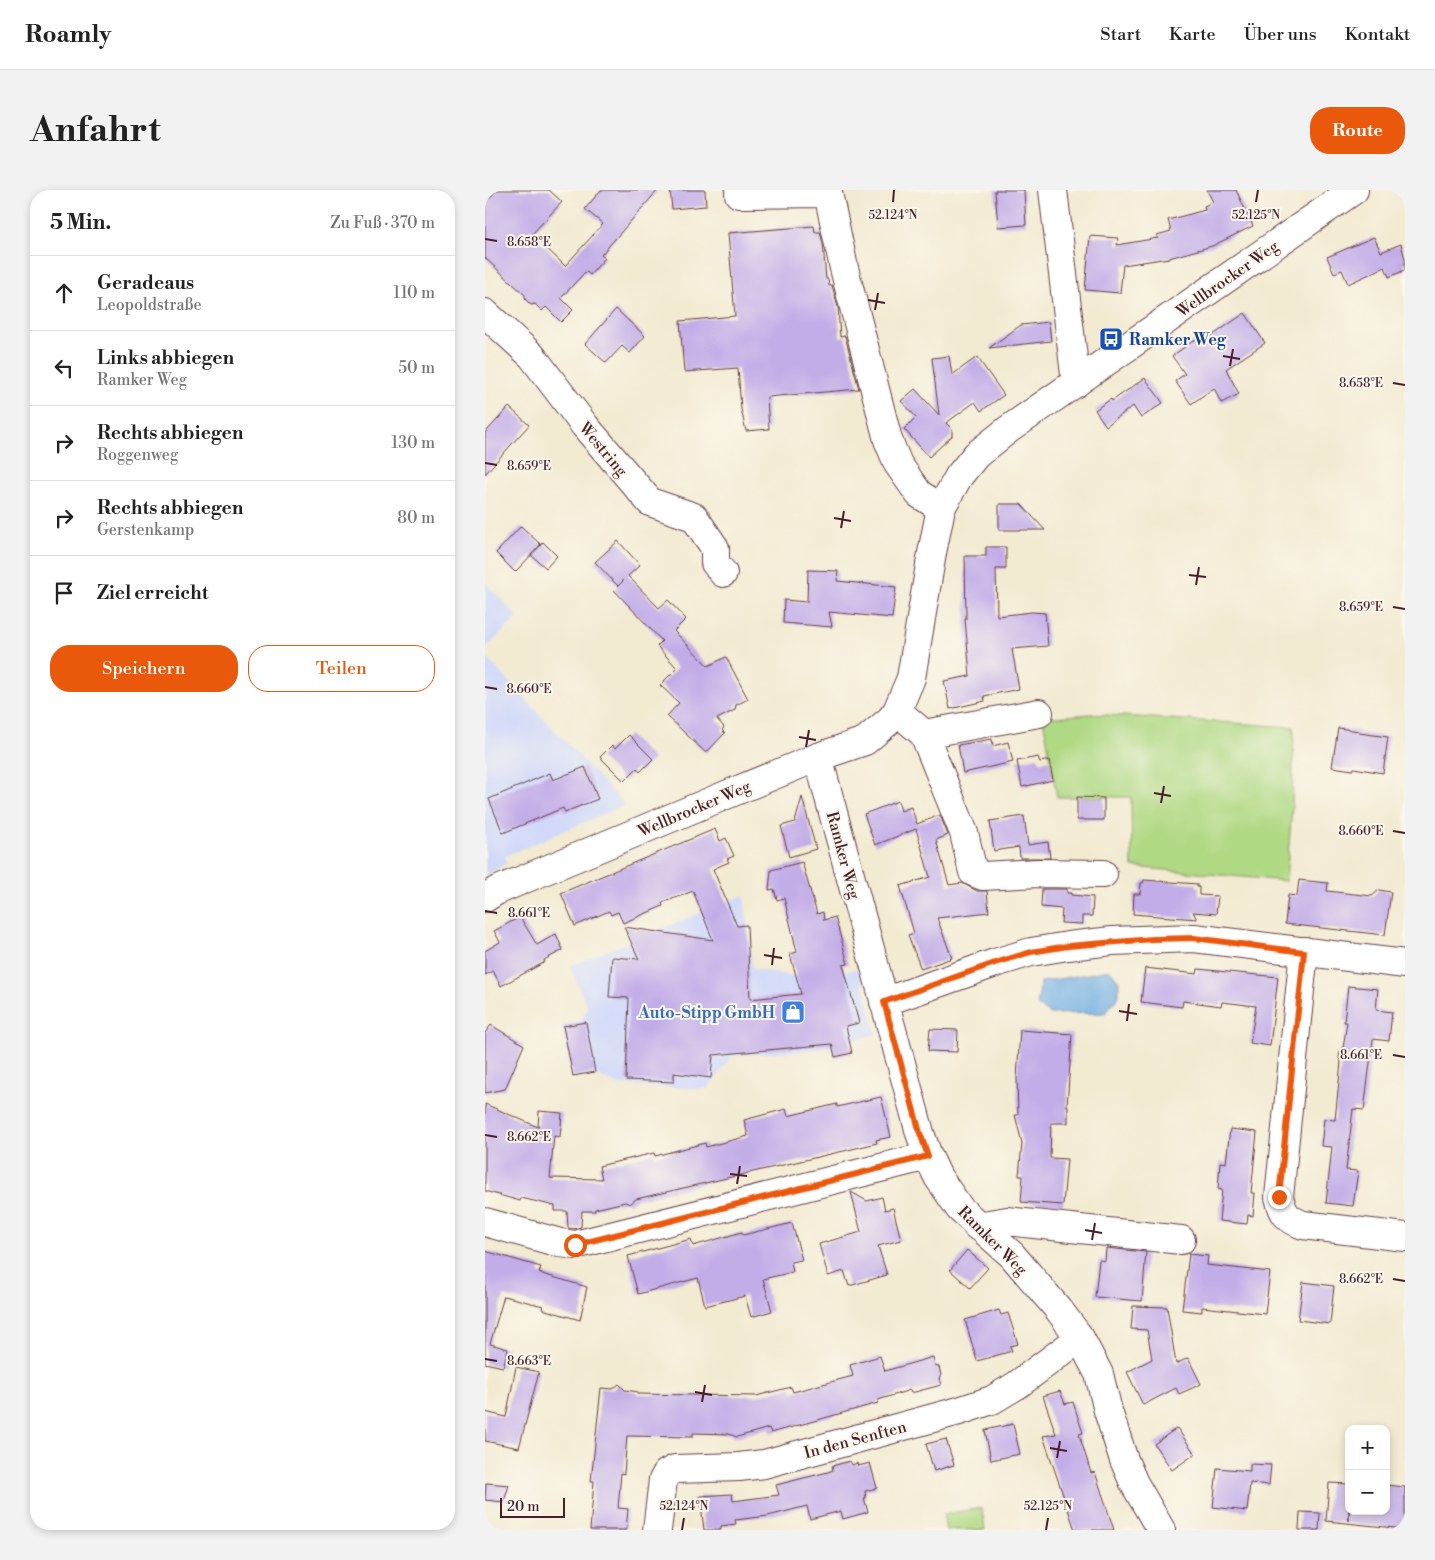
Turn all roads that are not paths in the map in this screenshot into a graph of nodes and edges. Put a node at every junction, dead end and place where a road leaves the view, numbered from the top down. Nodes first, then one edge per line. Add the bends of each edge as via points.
1 (1053, 190) edge
2 (1354, 190) edge
3 (739, 194) dead end
4 (485, 313) edge
5 (1076, 383) junction
6 (941, 508) junction
7 (723, 573) dead end
8 (897, 711) junction
9 (1039, 713) dead end
10 (924, 734) junction
11 (818, 758) junction
12 (1103, 874) dead end
13 (485, 898) edge
14 (1304, 952) junction
15 (1405, 964) edge
16 (884, 1002) junction
17 (928, 1156) junction
18 (485, 1222) edge
19 (977, 1226) junction
20 (1405, 1237) edge
21 (1181, 1240) dead end
22 (1080, 1338) junction
23 (657, 1530) edge
24 (1161, 1530) edge

1 - 5 street
2 - 5 street, Wellbrocker Weg
3 - 6 street via 829,193 844,268 888,440 898,464 919,494
4 - 7 street, Westring via 532,356 585,426 650,502 693,517 715,548 715,563
5 - 6 street, Wellbrocker Weg via 976,455 959,476
6 - 8 street, Wellbrocker Weg via 911,678
8 - 10 street
8 - 11 street, Wellbrocker Weg via 865,741
9 - 10 street
10 - 12 street via 964,833 973,872 983,876
11 - 13 street, Wellbrocker Weg
11 - 16 street, Ramker Weg
14 - 15 street
14 - 16 street via 1194,938 1068,946 1031,952
14 - 20 street via 1279,1197 1282,1209 1290,1220 1303,1225
16 - 17 street, Ramker Weg
17 - 18 street via 575,1245
17 - 19 street, Ramker Weg via 960,1209
19 - 21 street via 1007,1220
19 - 22 street, Ramker Weg via 1013,1255
22 - 23 street, In den Senften via 993,1400 764,1464 675,1469 663,1480
22 - 24 street, Ramker Weg via 1099,1374 1124,1460

